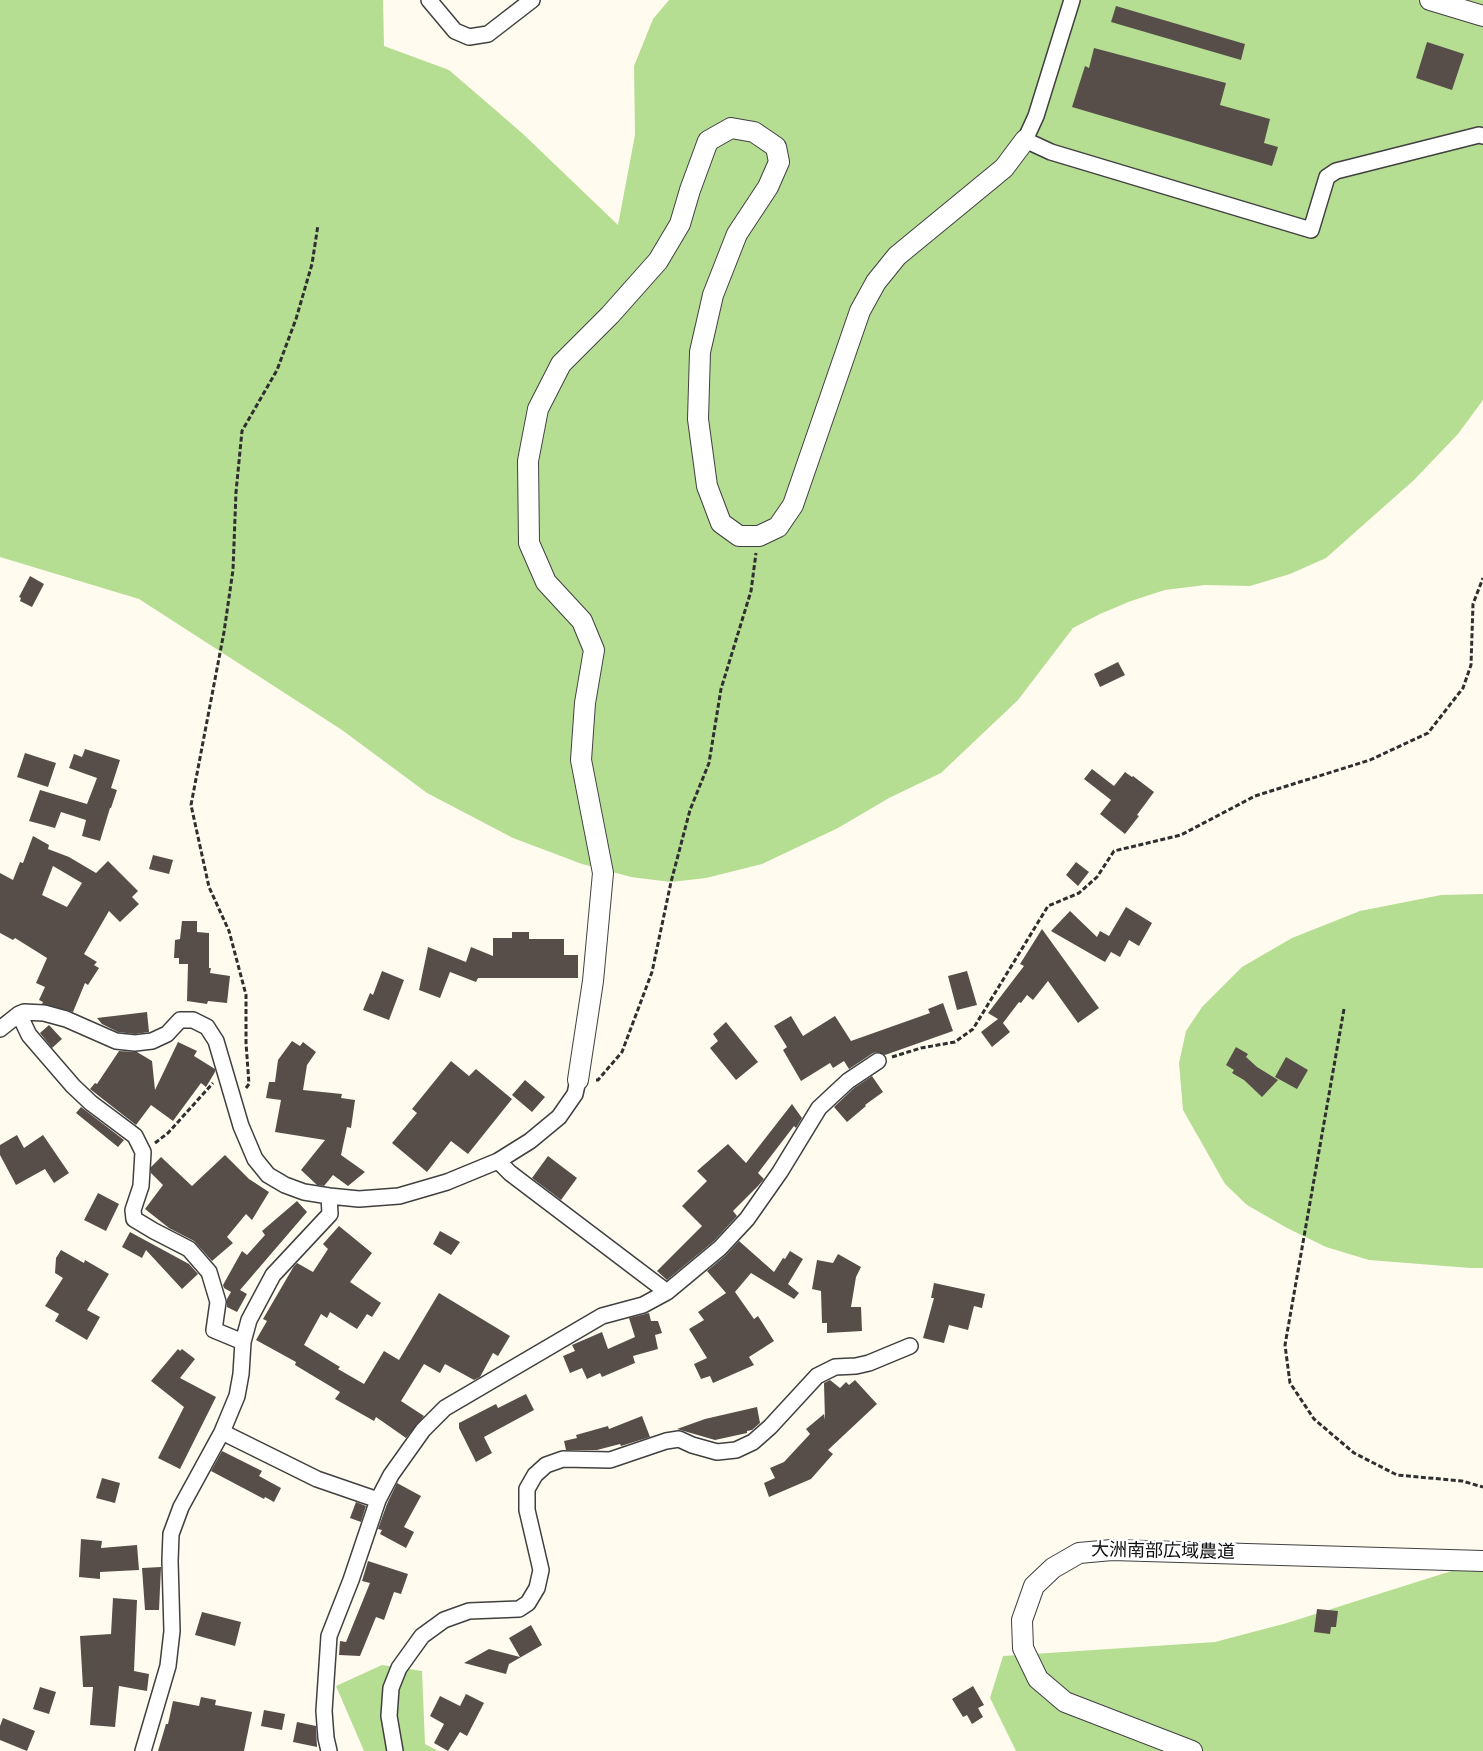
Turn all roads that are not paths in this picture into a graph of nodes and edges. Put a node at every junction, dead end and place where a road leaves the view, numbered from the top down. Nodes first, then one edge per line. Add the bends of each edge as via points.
1 (429, 0) edge
2 (532, 0) edge
3 (1072, 0) edge
4 (1430, 0) edge
5 (1483, 16) edge
6 (1482, 131) edge
7 (1025, 140) junction
8 (19, 1014) junction
9 (0, 1029) edge
10 (878, 1061) road end
11 (578, 1080) joint
12 (498, 1161) junction
13 (329, 1196) junction
14 (667, 1292) junction
15 (243, 1342) junction
16 (910, 1346) dead end
17 (222, 1432) junction
18 (378, 1500) junction
19 (1483, 1561) edge
20 (144, 1751) edge
21 (329, 1751) edge
22 (395, 1751) edge
23 (1192, 1751) edge

1 - 2 street via 455,31 469,37 488,34
3 - 7 street via 1036,116
4 - 5 street
6 - 7 street via 1336,171 1327,177 1311,230 1051,152
7 - 11 street via 1004,168 897,256 876,282 860,311 793,505 778,527 759,536 739,536 721,523 707,486 698,420 700,352 713,295 737,234 768,187 779,162 776,147 754,132 731,128 708,141 680,224 658,261 560,364 538,409 528,461 529,543 546,582 582,621 594,650 585,703 581,760 603,873 593,981
8 - 9 street
8 - 13 street via 44,1013 116,1041 135,1043 152,1041 167,1034 180,1020 193,1020 207,1027 216,1041 241,1126 255,1159 268,1175 285,1185
8 - 15 street via 29,1035 72,1086 135,1136 143,1152 141,1186 133,1210 134,1219 189,1249 210,1272 218,1302 214,1330
10 - 14 street via 848,1081 819,1108 747,1219 720,1248
11 - 12 street via 575,1094 559,1117
12 - 13 street via 447,1182 399,1196 359,1199
12 - 14 street
13 - 15 street via 330,1214 273,1276 249,1320
14 - 18 street via 643,1305 602,1316 446,1408 423,1430
15 - 17 street via 237,1396
16 - 22 street via 868,1363 835,1367 818,1376 770,1427 736,1450 717,1452 679,1440 666,1441 610,1460 563,1459 546,1465 526,1489 527,1510 541,1570 537,1588 528,1603 519,1609 469,1612 444,1620 422,1636 399,1668 391,1688 389,1716
17 - 18 street via 317,1479
17 - 20 street via 181,1507 171,1534 172,1630 168,1666
18 - 21 street via 329,1636 324,1711
19 - 23 street, 大洲南部広域農道 via 1112,1550 1079,1553 1053,1568 1034,1586 1022,1620 1023,1648 1038,1679 1065,1702

